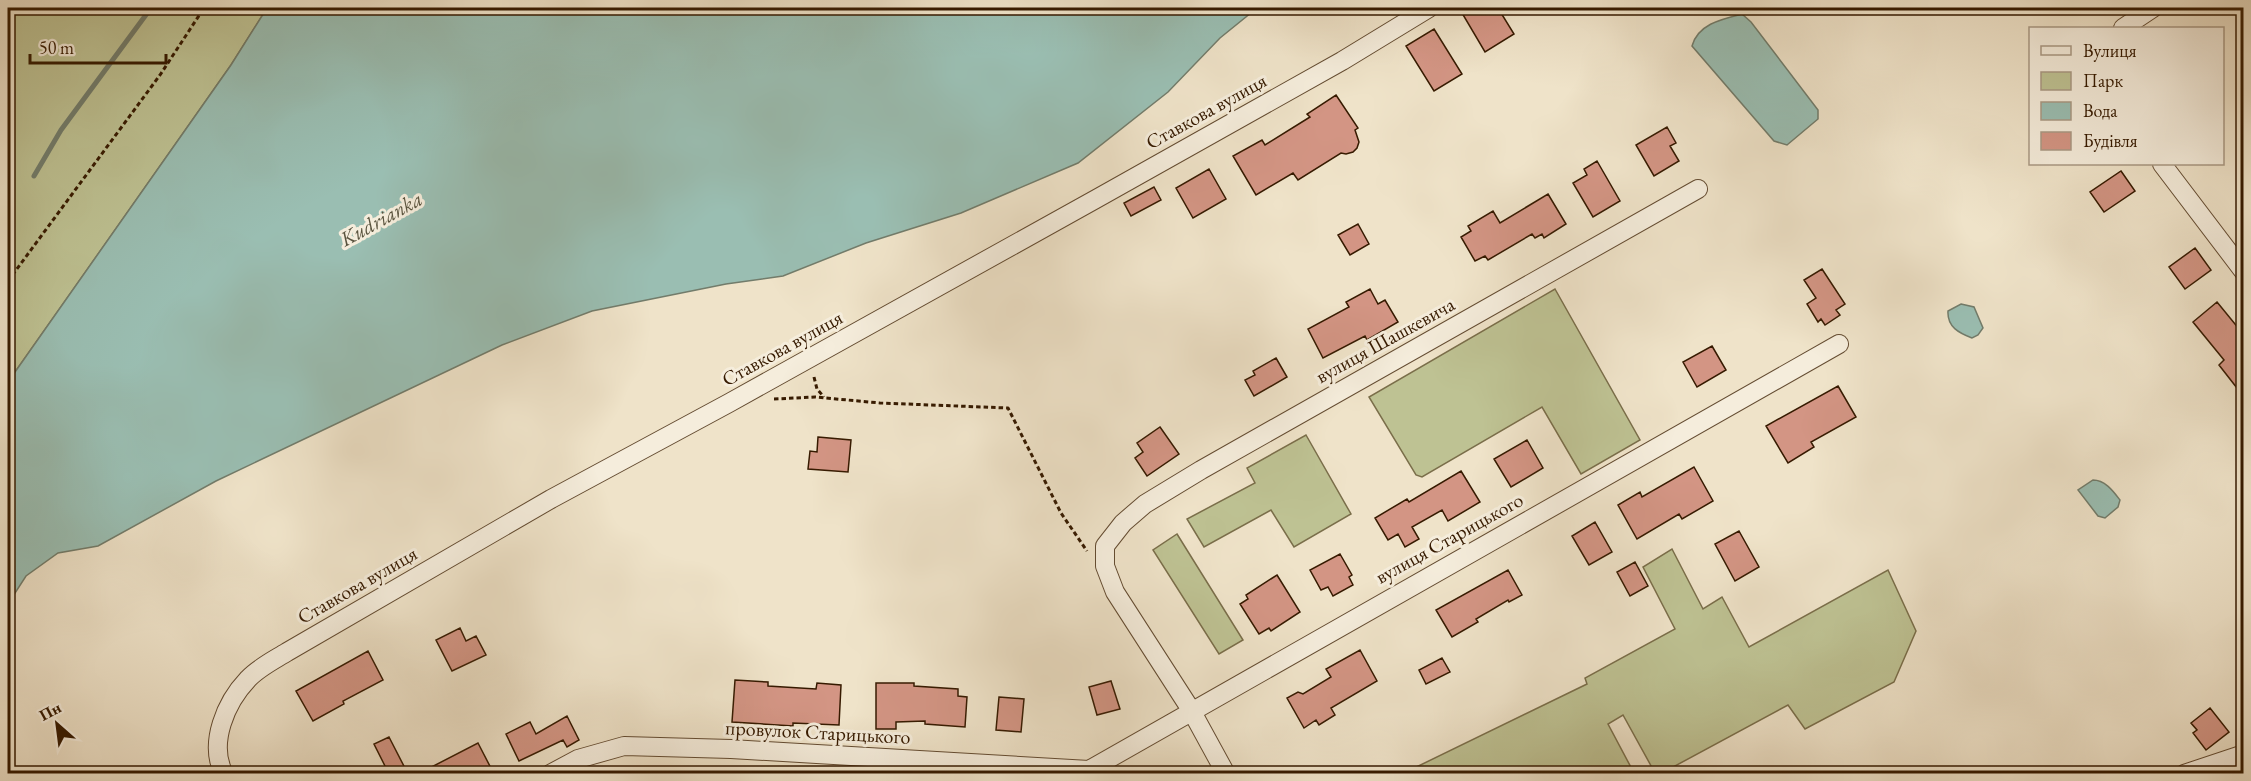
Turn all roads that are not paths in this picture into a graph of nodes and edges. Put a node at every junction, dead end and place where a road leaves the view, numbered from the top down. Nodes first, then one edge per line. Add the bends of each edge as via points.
1 (1429, 8) edge
2 (2153, 8) edge
3 (2124, 27) edge
4 (2163, 165) edge
5 (1698, 189) dead end
6 (2244, 272) edge
7 (1839, 344) dead end
8 (1191, 710) junction
9 (2244, 754) edge
10 (1042, 770) edge
11 (1085, 772) edge
12 (224, 774) edge
13 (550, 774) edge
14 (1226, 774) edge
15 (2184, 774) edge

1 - 12 street, Ставкова вулиця via 1342,61 551,499 287,652 249,678 227,705 219,736
2 - 3 street
4 - 6 street
5 - 8 street, вулиця Шашкевича via 1201,470 1145,504 1123,523 1098,552 1115,592
7 - 8 street, вулиця Старицького
8 - 11 street, вулиця Старицького
8 - 14 street
9 - 15 street
10 - 11 street, провулок Старицького
10 - 13 street, провулок Старицького via 731,749 624,746 578,759

